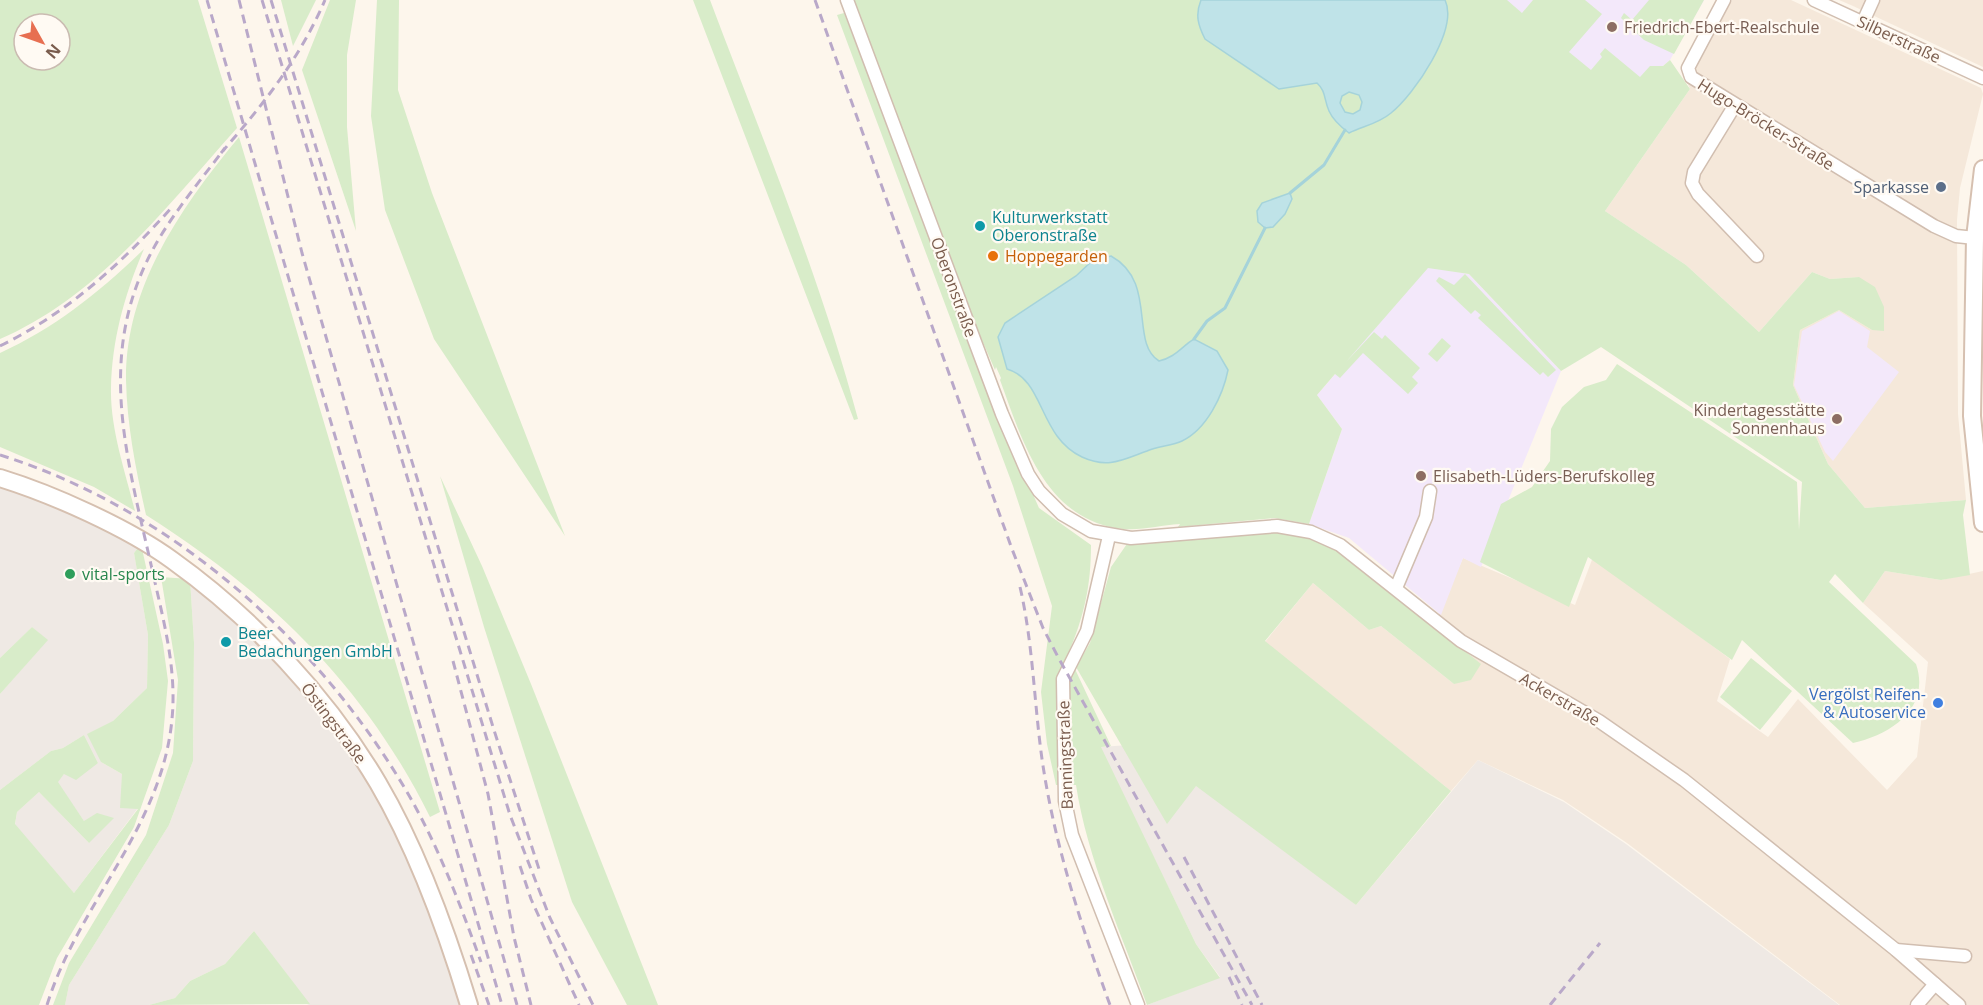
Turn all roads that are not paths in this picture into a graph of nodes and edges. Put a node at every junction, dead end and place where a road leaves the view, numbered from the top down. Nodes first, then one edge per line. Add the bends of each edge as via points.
1 (847, 0) edge
2 (1725, 0) edge
3 (1814, 0) edge
4 (1874, 0) edge
5 (1863, 22) junction
6 (1983, 78) edge
7 (1735, 105) junction
8 (1983, 169) edge
9 (1975, 238) junction
10 (1757, 256) dead end
11 (0, 478) edge
12 (1430, 492) dead end
13 (1983, 524) edge
14 (1109, 536) junction
15 (1396, 588) junction
16 (1896, 950) junction
17 (1965, 956) dead end
18 (1935, 984) junction
19 (469, 1005) edge
20 (1138, 1005) edge
21 (1917, 1005) edge
22 (1959, 1005) edge

1 - 14 street, Oberonstraße via 972,336 1028,474 1062,514 1091,531
2 - 7 street, Hugo-Bröcker-Straße via 1688,71 1691,77
3 - 5 street, Silberstraße
4 - 5 street
5 - 6 street, Silberstraße
7 - 9 street, Hugo-Bröcker-Straße via 1934,226 1956,236
7 - 10 street via 1694,172 1692,183
8 - 9 street
9 - 13 street via 1972,416
11 - 19 street, Östingstraße via 88,514 170,558 226,603 296,673 347,738 387,799 443,925
12 - 15 street via 1426,517
14 - 15 street, Ackerstraße via 1155,537 1262,525 1296,528 1340,545
14 - 20 street, Banningstraße via 1087,631 1063,679 1065,801 1072,835
15 - 16 street, Ackerstraße via 1461,640 1648,753
16 - 17 street
16 - 18 street, Ackerstraße
18 - 21 street
18 - 22 street, Ackerstraße

